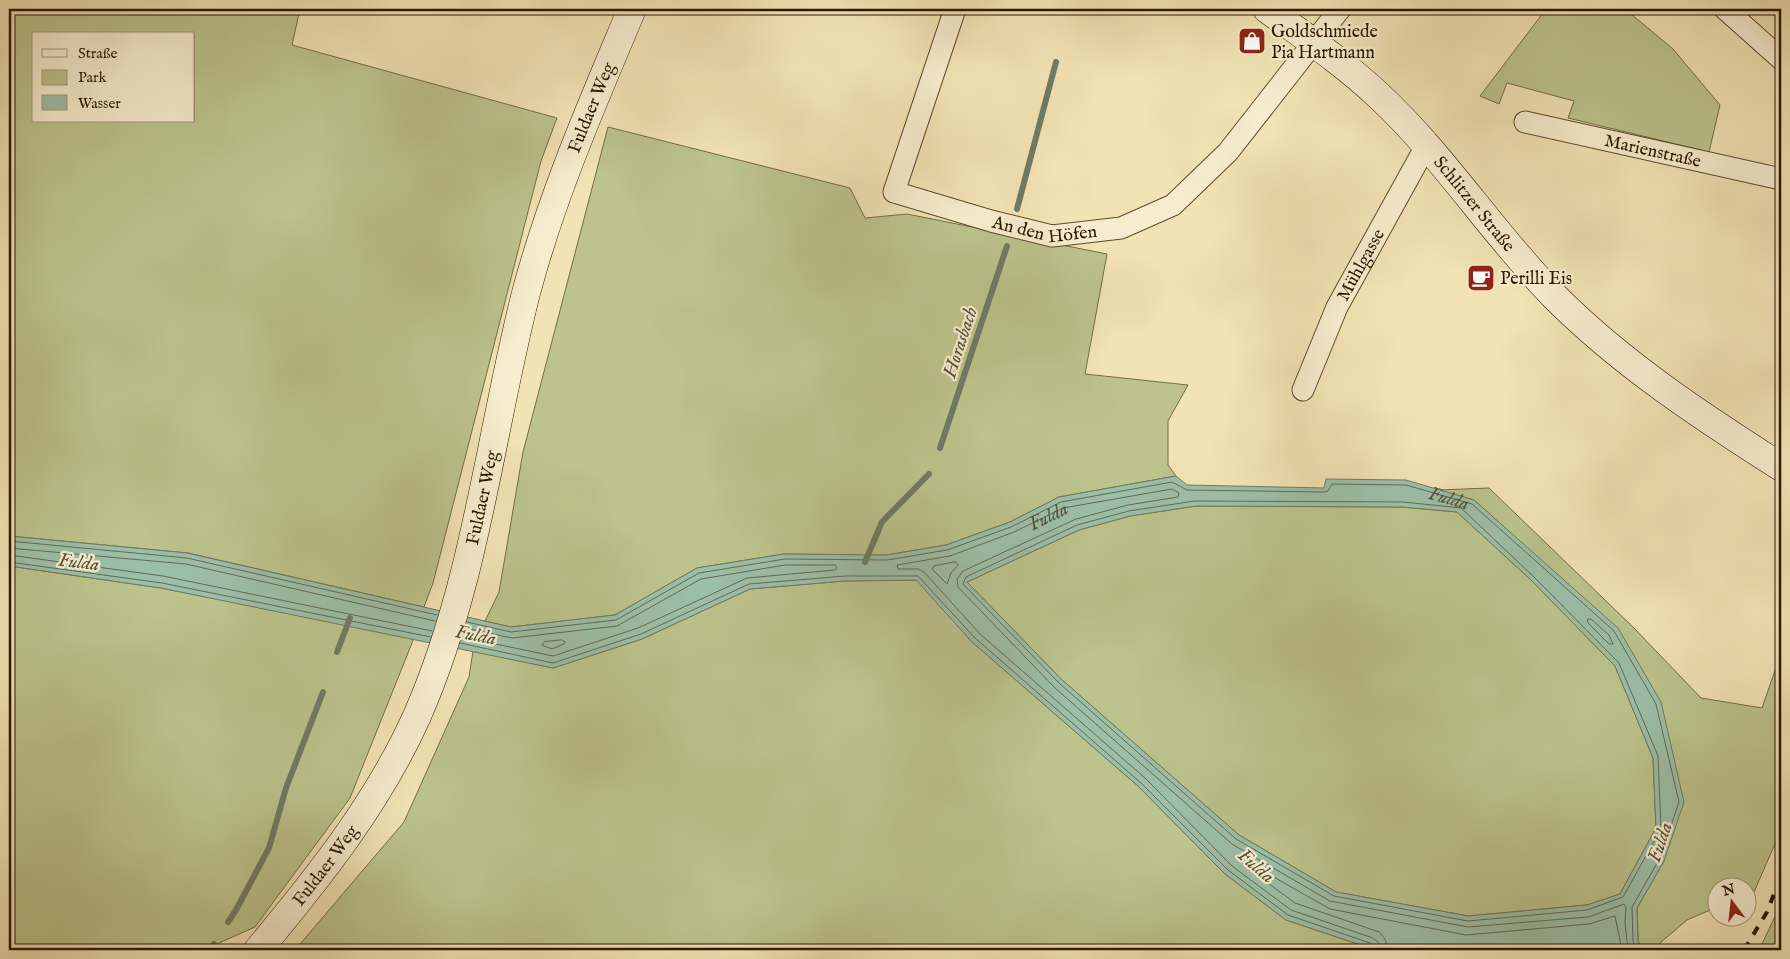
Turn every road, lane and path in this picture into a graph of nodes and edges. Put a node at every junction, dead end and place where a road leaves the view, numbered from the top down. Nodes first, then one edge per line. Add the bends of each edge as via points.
1 (632, 9) edge
2 (955, 9) edge
3 (1267, 9) edge
4 (1340, 9) edge
5 (1725, 9) edge
6 (1313, 43) junction
7 (1781, 59) edge
8 (1525, 122) dead end
9 (1426, 146) junction
10 (1781, 180) edge
11 (1303, 390) dead end
12 (1781, 467) edge
13 (258, 950) edge

1 - 13 main road, Fuldaer Weg via 569,158 546,225 526,294 457,605 417,717 367,807 328,863
2 - 6 street, An den Höfen via 894,192 1052,236 1121,228 1173,205 1228,152
3 - 6 main road, Schlitzer Straße
4 - 6 street
5 - 7 street
6 - 9 main road, Schlitzer Straße via 1378,95
8 - 10 street, Marienstraße
9 - 11 street, Mühlgasse via 1337,307
9 - 12 main road, Schlitzer Straße via 1518,258 1595,334 1680,402

